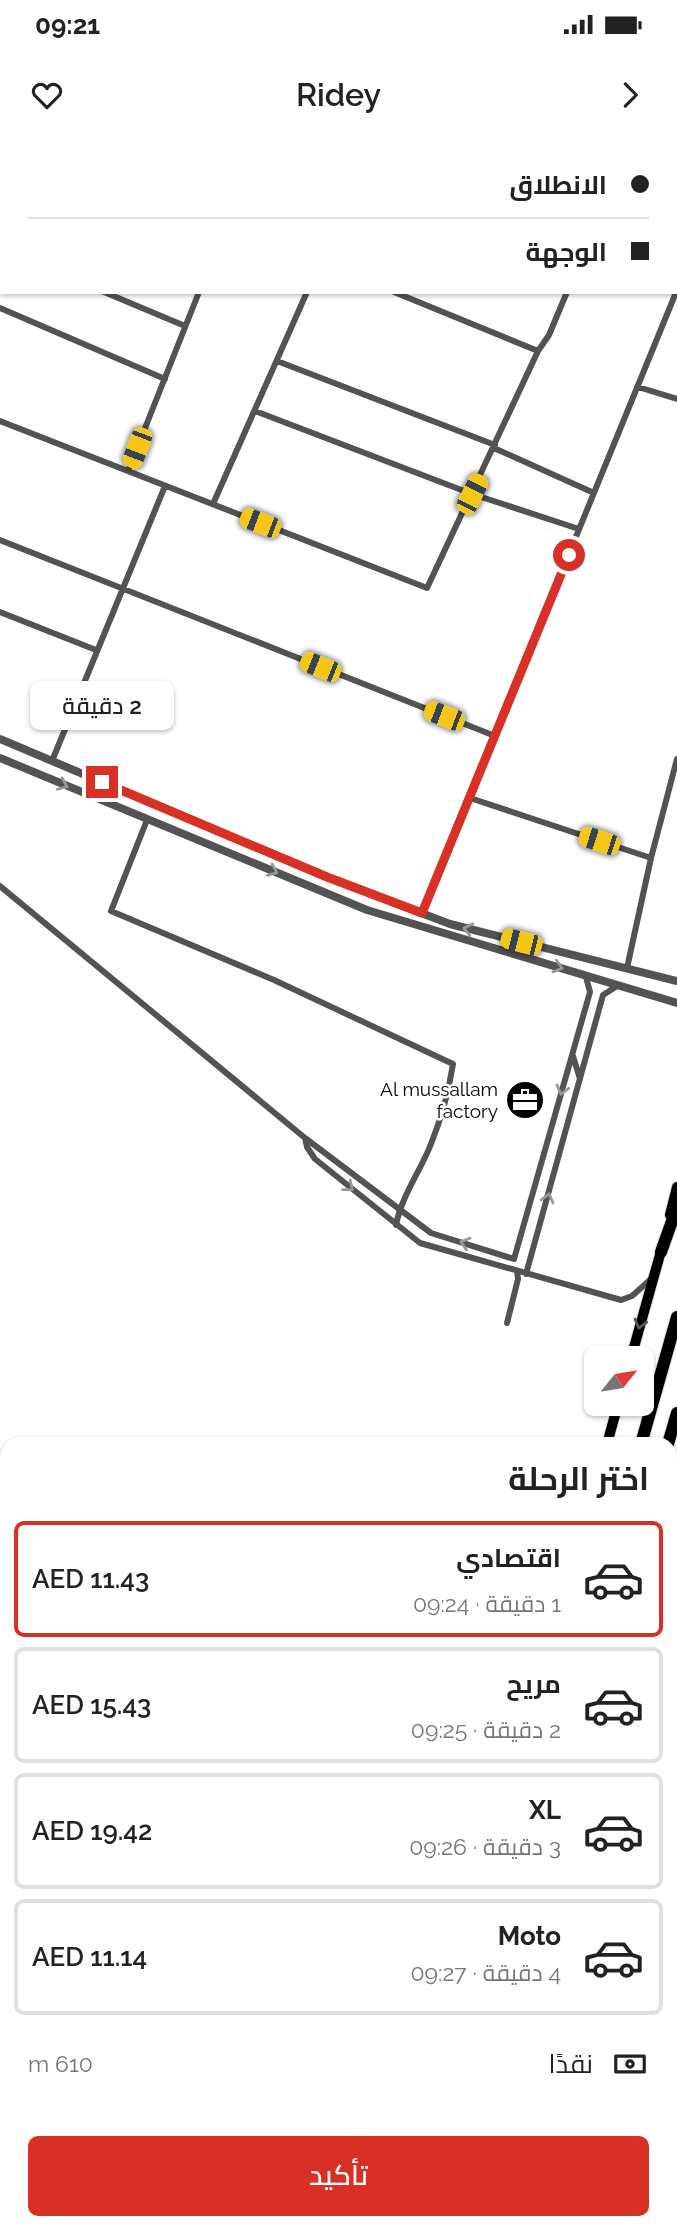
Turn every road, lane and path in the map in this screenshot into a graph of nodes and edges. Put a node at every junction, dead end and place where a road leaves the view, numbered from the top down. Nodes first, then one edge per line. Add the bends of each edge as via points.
1 (109, 294) edge
2 (197, 294) edge
3 (306, 294) edge
4 (399, 294) edge
5 (566, 294) edge
6 (675, 294) edge
7 (0, 308) edge
8 (185, 326) junction
9 (538, 351) junction
10 (277, 361) junction
11 (164, 379) junction
12 (638, 387) junction
13 (677, 399) edge
14 (254, 411) junction
15 (0, 421) edge
16 (495, 446) junction
17 (128, 471) junction
18 (164, 486) junction
19 (594, 493) junction
20 (472, 494) junction
21 (213, 504) junction
22 (579, 529) junction
23 (0, 540) edge
24 (123, 589) junction
25 (0, 612) edge
26 (96, 650) junction
27 (495, 736) junction
28 (0, 739) edge
29 (0, 758) edge
30 (677, 759) edge
31 (52, 761) junction
32 (470, 798) junction
33 (147, 820) junction
34 (651, 858) junction
35 (0, 886) edge
36 (422, 913) junction
37 (627, 968) junction
38 (586, 977) junction
39 (677, 981) edge
40 (617, 986) junction
41 (677, 1003) edge
42 (571, 1058) junction
43 (580, 1080) junction
44 (305, 1138) junction
45 (677, 1187) edge
46 (677, 1207) edge
47 (399, 1209) junction
48 (396, 1225) junction
49 (661, 1252) junction
50 (514, 1259) junction
51 (514, 1271) junction
52 (526, 1274) junction
53 (653, 1277) junction
54 (677, 1317) edge
55 (507, 1323) dead end
56 (634, 1346) edge
57 (677, 1413) edge
58 (615, 1416) edge
59 (609, 1437) edge
60 (643, 1437) edge
61 (670, 1437) edge

1 - 8 street
2 - 8 street
3 - 10 street
4 - 9 street
5 - 9 street
6 - 12 street
7 - 11 street
8 - 11 street
9 - 16 street
10 - 14 street
10 - 16 street
11 - 17 street
12 - 13 street
12 - 19 street
14 - 20 street
14 - 21 street
15 - 17 street
16 - 19 street
16 - 20 street
17 - 18 street
18 - 21 street
18 - 24 street
19 - 22 street
20 - 21 street via 427,588
20 - 22 street
22 - 27 street
23 - 24 street
24 - 26 street
24 - 27 street
25 - 26 street
26 - 31 street
27 - 32 street
28 - 31 street
29 -> 33 street
30 - 34 street
31 - 36 street
32 - 34 street
32 - 36 street
33 -> 38 street via 367,909
33 - 47 street via 111,911 274,980 453,1064 431,1144
34 - 37 street
35 - 44 street
37 -> 36 street
37 - 39 street
38 - 40 street
38 - 42 street via 590,992
40 - 41 street
40 - 43 street via 603,995
42 - 43 street
42 -> 50 street
52 -> 43 street
44 - 47 street
44 -> 48 street via 315,1159
45 - 49 main road
46 - 49 highway
47 - 48 street
50 -> 47 street via 431,1233
48 - 51 street via 420,1243
49 - 53 main road
50 - 51 street
51 - 52 street
51 - 55 street via 518,1279
52 - 53 street via 621,1300
53 -> 56 main road
54 - 60 highway
57 - 61 highway
58 - 59 main road

